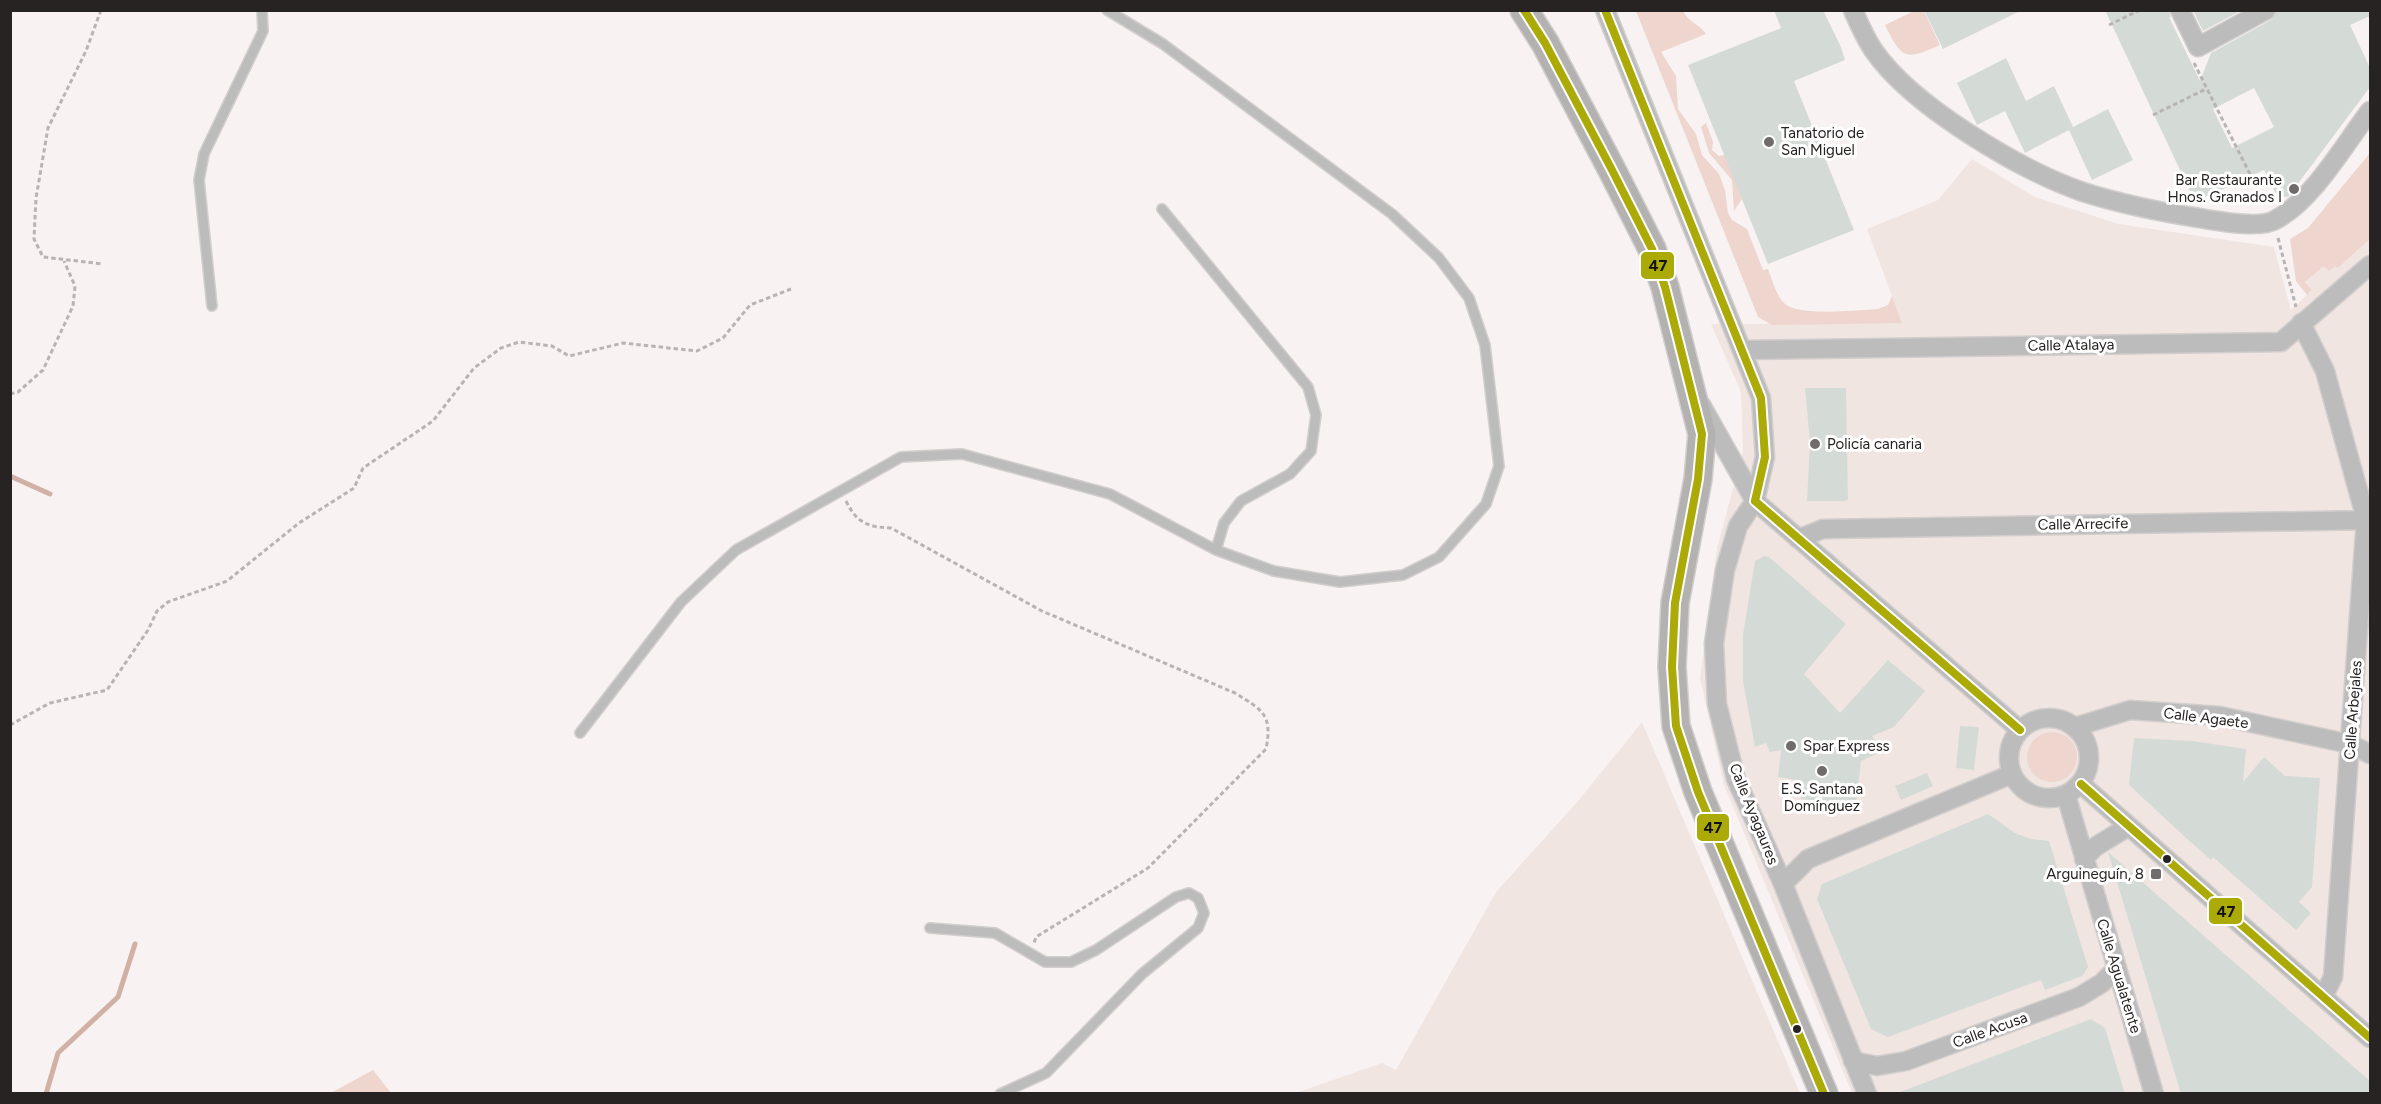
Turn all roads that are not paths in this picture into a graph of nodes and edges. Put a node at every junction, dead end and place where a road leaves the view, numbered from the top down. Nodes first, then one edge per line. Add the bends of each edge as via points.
1 (262, 10) edge
2 (1107, 10) edge
3 (1524, 10) edge
4 (1605, 10) edge
5 (1853, 10) edge
6 (2180, 10) edge
7 (2266, 10) edge
8 (2370, 111) edge
9 (1162, 209) dead end
10 (2370, 265) edge
11 (212, 306) dead end
12 (2301, 323) junction
13 (1857, 348) junction
14 (1743, 350) junction
15 (1870, 363) dead end
16 (1692, 391) junction
17 (1755, 501) junction
18 (2368, 520) edge
19 (1798, 539) junction
20 (1216, 550) junction
21 (2075, 727) junction
22 (2019, 730) junction
23 (580, 733) dead end
24 (2350, 744) junction
25 (2370, 754) edge
26 (2012, 774) junction
27 (2073, 789) junction
28 (2129, 826) junction
29 (2084, 859) junction
30 (1783, 884) junction
31 (930, 928) dead end
32 (2116, 968) junction
33 (2323, 997) junction
34 (2370, 1038) edge
35 (1853, 1061) junction
36 (999, 1094) edge
37 (1824, 1094) edge
38 (1867, 1094) edge
39 (2154, 1094) edge

1 - 11 lane via 263,31 204,154 199,180
2 - 20 lane via 1163,44 1392,214 1439,258 1469,298 1485,345 1499,465 1486,504 1439,557 1404,575 1340,582 1274,572
3 - 16 main road via 1652,249
4 - 14 street, Calle Ayagaures
5 - 8 street via 1875,52 1904,84 1957,124 2008,157 2082,191 2132,206 2210,220 2273,222 2302,200
6 - 7 street via 2195,53
9 - 20 lane via 1308,387 1316,415 1311,451 1290,474 1241,501 1224,523
10 - 12 street, Calle Atalaya
12 - 13 street, Calle Atalaya via 2281,342
12 - 18 street, Calle Arbejales via 2325,371
13 - 14 street, Calle Atalaya
13 - 15 street
14 - 17 street, Calle Ayagaures via 1761,398 1765,457
16 - 17 street
16 - 37 main road via 1702,454 1675,603 1672,667 1676,726 1698,792
17 - 19 street
17 - 30 street, Calle Ayagaures via 1738,526 1725,570 1714,643 1717,704 1736,779
18 - 19 street, Calle Arrecife via 1823,529
18 - 24 street, Calle Arbejales
19 - 22 street
20 - 23 lane via 1110,494 962,454 901,457 736,550 681,602
21 - 22 street via 2064,720 2046,718
21 - 24 street, Calle Agaete via 2130,710 2220,716
21 - 27 street via 2088,748 2087,772
22 - 26 street via 2009,751
24 - 25 street, Calle Agaete
24 - 33 street, Calle Arbejales via 2333,976
26 - 27 street via 2028,793 2053,798
26 - 30 street via 1808,859
27 - 28 street
27 - 29 street, Calle Agualatente
28 - 29 street via 2095,847
28 - 33 street
29 - 32 street, Calle Agualatente
30 - 35 street, Calle Ayagaures
31 - 36 lane via 995,933 1045,962 1071,962 1176,897 1189,893 1198,898 1204,913 1198,928 1142,974 1046,1073
32 - 35 street, Calle Acusa via 2079,997 1906,1061 1877,1066
32 - 39 street, Calle Agualatente
33 - 34 street
35 - 38 street, Calle Ayagaures

